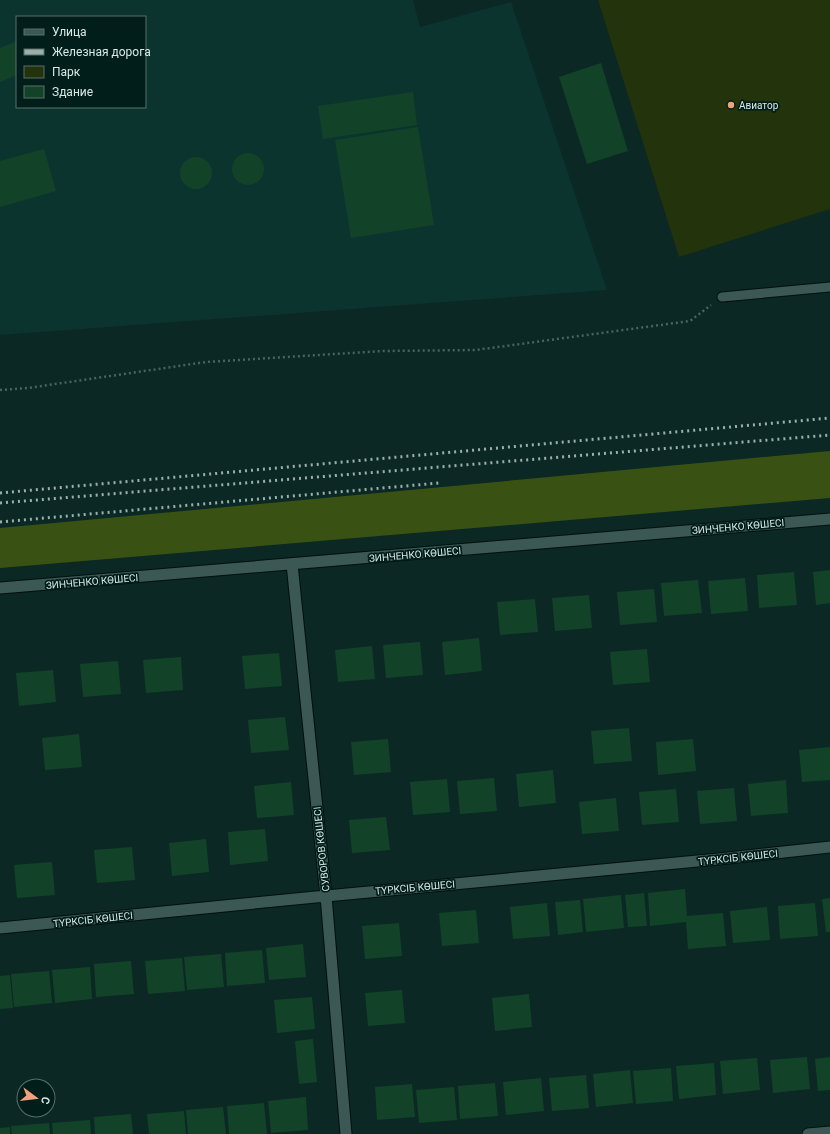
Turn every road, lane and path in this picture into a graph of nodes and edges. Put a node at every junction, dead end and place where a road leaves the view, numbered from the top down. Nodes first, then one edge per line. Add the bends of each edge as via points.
1 (830, 287) edge
2 (722, 297) joint
3 (0, 390) edge
4 (830, 519) edge
5 (292, 564) junction
6 (0, 588) edge
7 (830, 847) edge
8 (326, 896) junction
9 (0, 928) edge
10 (830, 1132) edge
11 (346, 1134) edge
12 (808, 1134) edge

1 - 2 lane
2 - 3 path via 690,321 476,350 383,351 206,362
4 - 5 street, ЗИНЧЕНКО КӨШЕСІ
5 - 6 street, ЗИНЧЕНКО КӨШЕСІ
5 - 8 street, СУВОРОВ КӨШЕСІ
7 - 8 street, ТҮРКСІБ КӨШЕСІ
8 - 9 street, ТҮРКСІБ КӨШЕСІ
8 - 11 street, СУВОРОВ КӨШЕСІ
10 - 12 street

